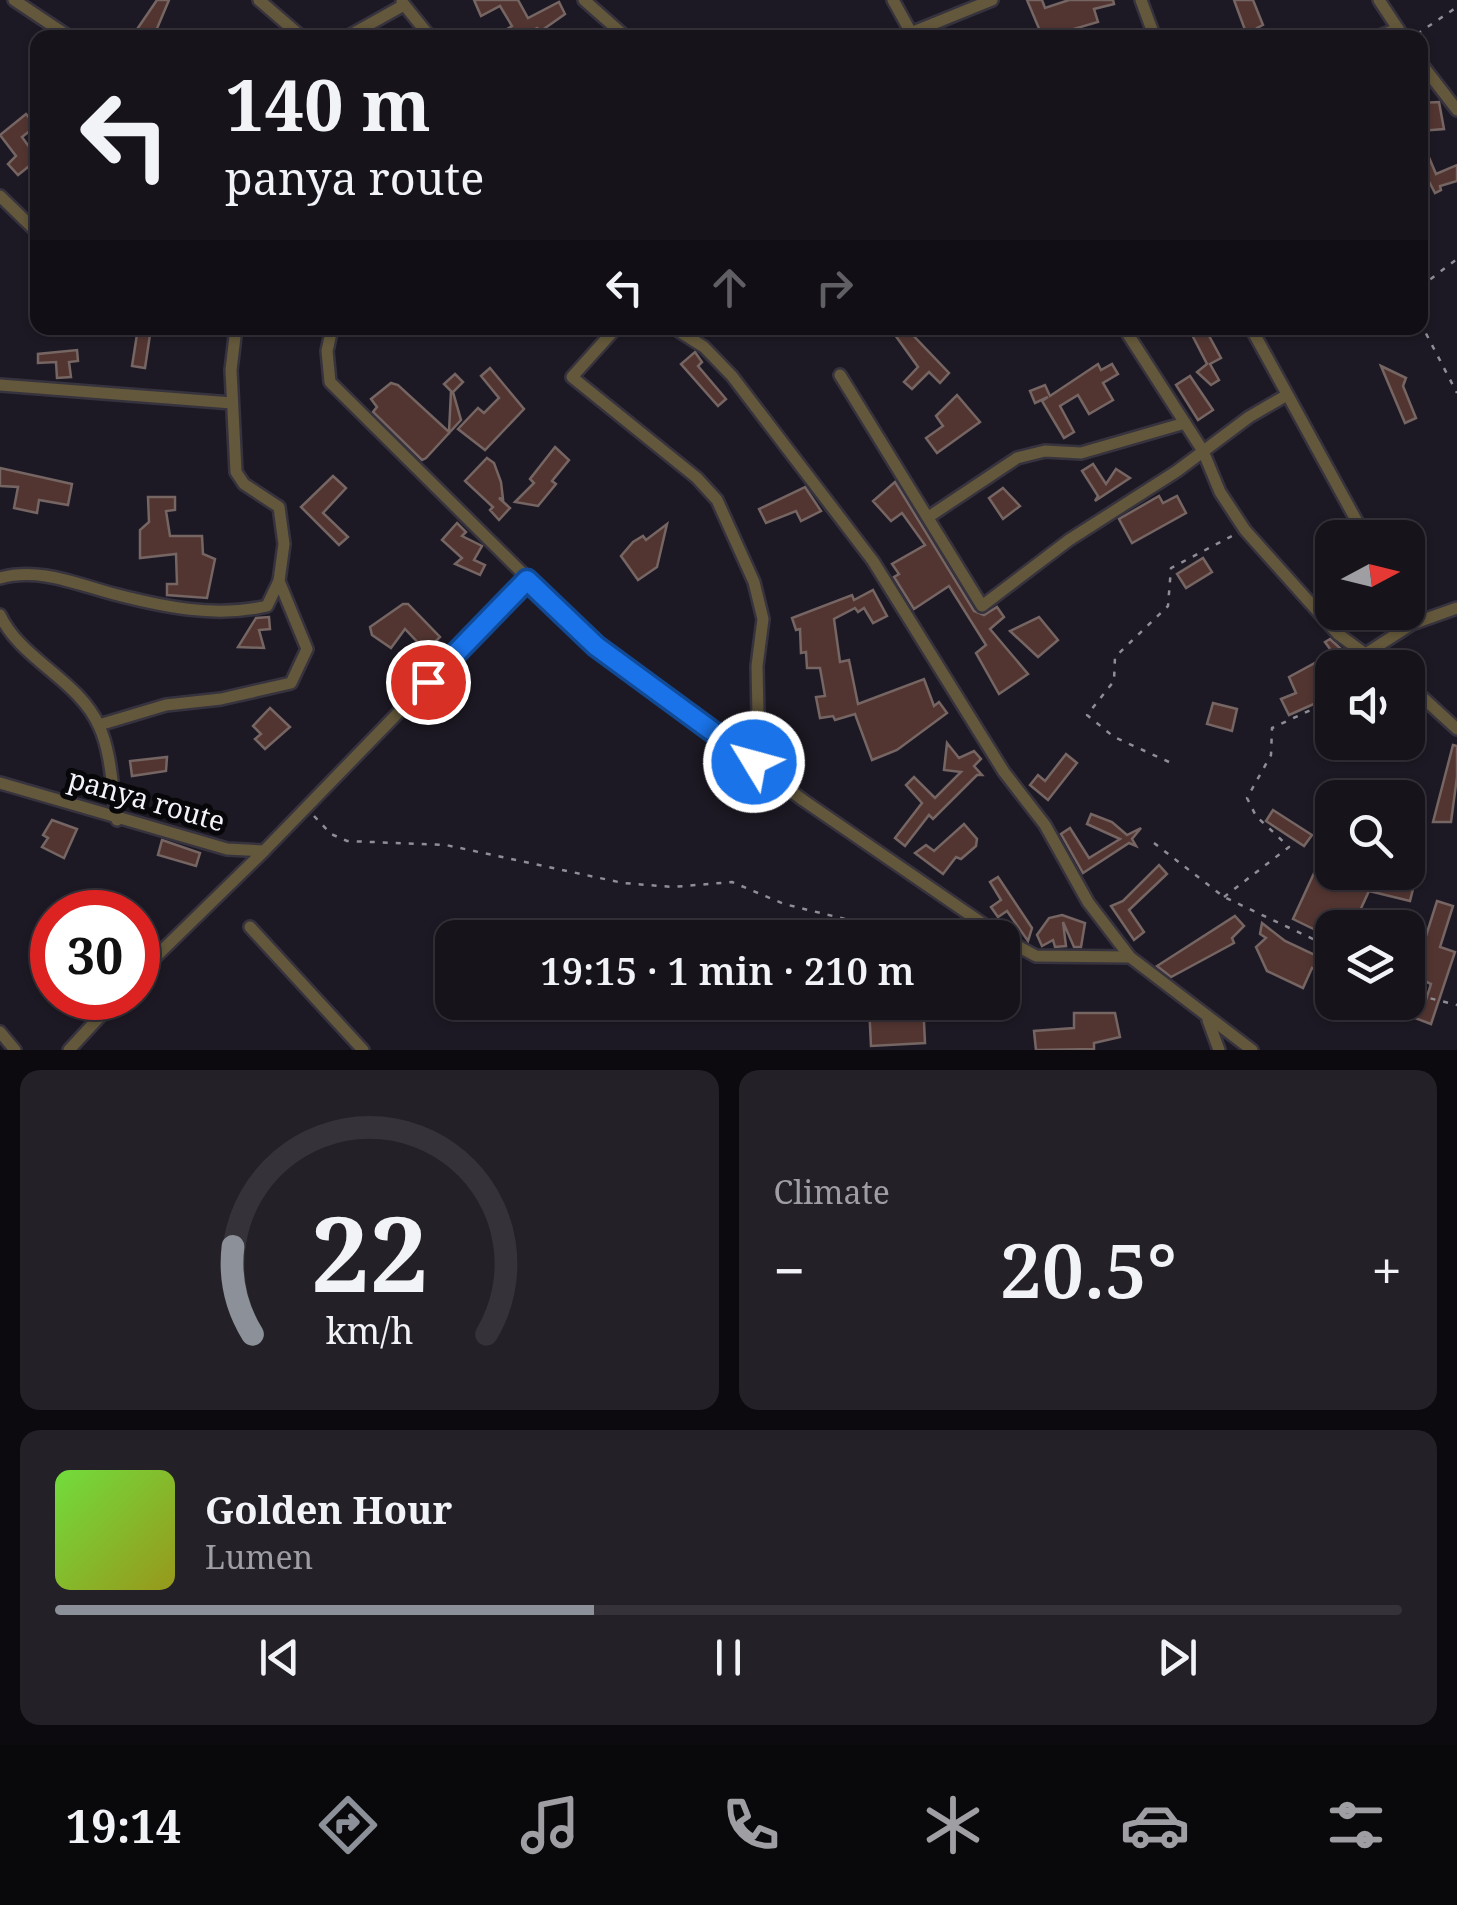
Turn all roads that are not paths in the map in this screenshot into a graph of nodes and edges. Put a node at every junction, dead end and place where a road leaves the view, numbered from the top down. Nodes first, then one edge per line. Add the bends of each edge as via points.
1 (14, 0) edge
2 (259, 0) edge
3 (584, 0) edge
4 (893, 0) edge
5 (992, 0) edge
6 (1141, 0) edge
7 (1379, 0) edge
8 (402, 2) edge
9 (59, 30) edge
10 (295, 30) edge
11 (358, 30) edge
12 (425, 30) edge
13 (618, 30) edge
14 (911, 30) edge
15 (925, 30) edge
16 (1152, 30) edge
17 (1399, 30) edge
18 (1428, 72) edge
19 (1457, 110) edge
20 (0, 196) edge
21 (30, 226) edge
22 (236, 335) edge
23 (330, 335) edge
24 (610, 335) edge
25 (685, 335) edge
26 (1128, 335) edge
27 (1255, 335) edge
28 (840, 375) dead end
29 (0, 385) edge
30 (1287, 396) junction
31 (232, 403) junction
32 (1185, 423) junction
33 (1203, 451) junction
34 (930, 516) junction
35 (1356, 520) edge
36 (0, 578) edge
37 (527, 580) junction
38 (279, 581) junction
39 (1457, 608) edge
40 (0, 615) edge
41 (1425, 615) edge
42 (1394, 630) edge
43 (1362, 650) edge
44 (1370, 650) edge
45 (1425, 700) edge
46 (99, 726) junction
47 (1457, 729) edge
48 (730, 743) junction
49 (0, 783) edge
50 (116, 820) junction
51 (264, 851) junction
52 (250, 926) dead end
53 (160, 953) edge
54 (1130, 957) junction
55 (96, 1020) edge
56 (1208, 1020) junction
57 (0, 1032) edge
58 (15, 1050) edge
59 (69, 1050) edge
60 (363, 1050) edge
61 (1219, 1050) edge
62 (1252, 1050) edge

1 - 9 street
2 - 10 street
3 - 13 street
4 - 14 street
5 - 15 street
6 - 16 street
7 - 17 street
8 - 11 street
8 - 12 street
18 - 19 street
20 - 21 street
22 - 31 street
23 - 37 street via 330,382
24 - 48 street via 572,376 717,500 754,582 763,620 758,716
25 - 54 street via 732,376 873,562 1088,902
26 - 32 street
27 - 30 street
28 - 34 street
29 - 31 street
30 - 33 street
30 - 35 street
31 - 38 street via 236,472 282,516
32 - 33 street
32 - 34 street via 1081,452 1018,458
33 - 34 street via 982,606
33 - 43 street via 1245,530 1338,634
36 - 38 street via 46,575 223,613 267,606
37 - 48 street via 596,646
37 - 51 street
38 - 46 street via 307,649 292,683 166,705
39 - 41 street
40 - 46 street via 8,633
42 - 44 street
45 - 47 street
46 - 50 street
48 - 54 street via 803,800 1036,956
49 - 50 street, panya route
50 - 51 street, panya route via 227,849
51 - 53 street
52 - 60 street
54 - 56 street
55 - 59 street
56 - 61 street
56 - 62 street
57 - 58 street

